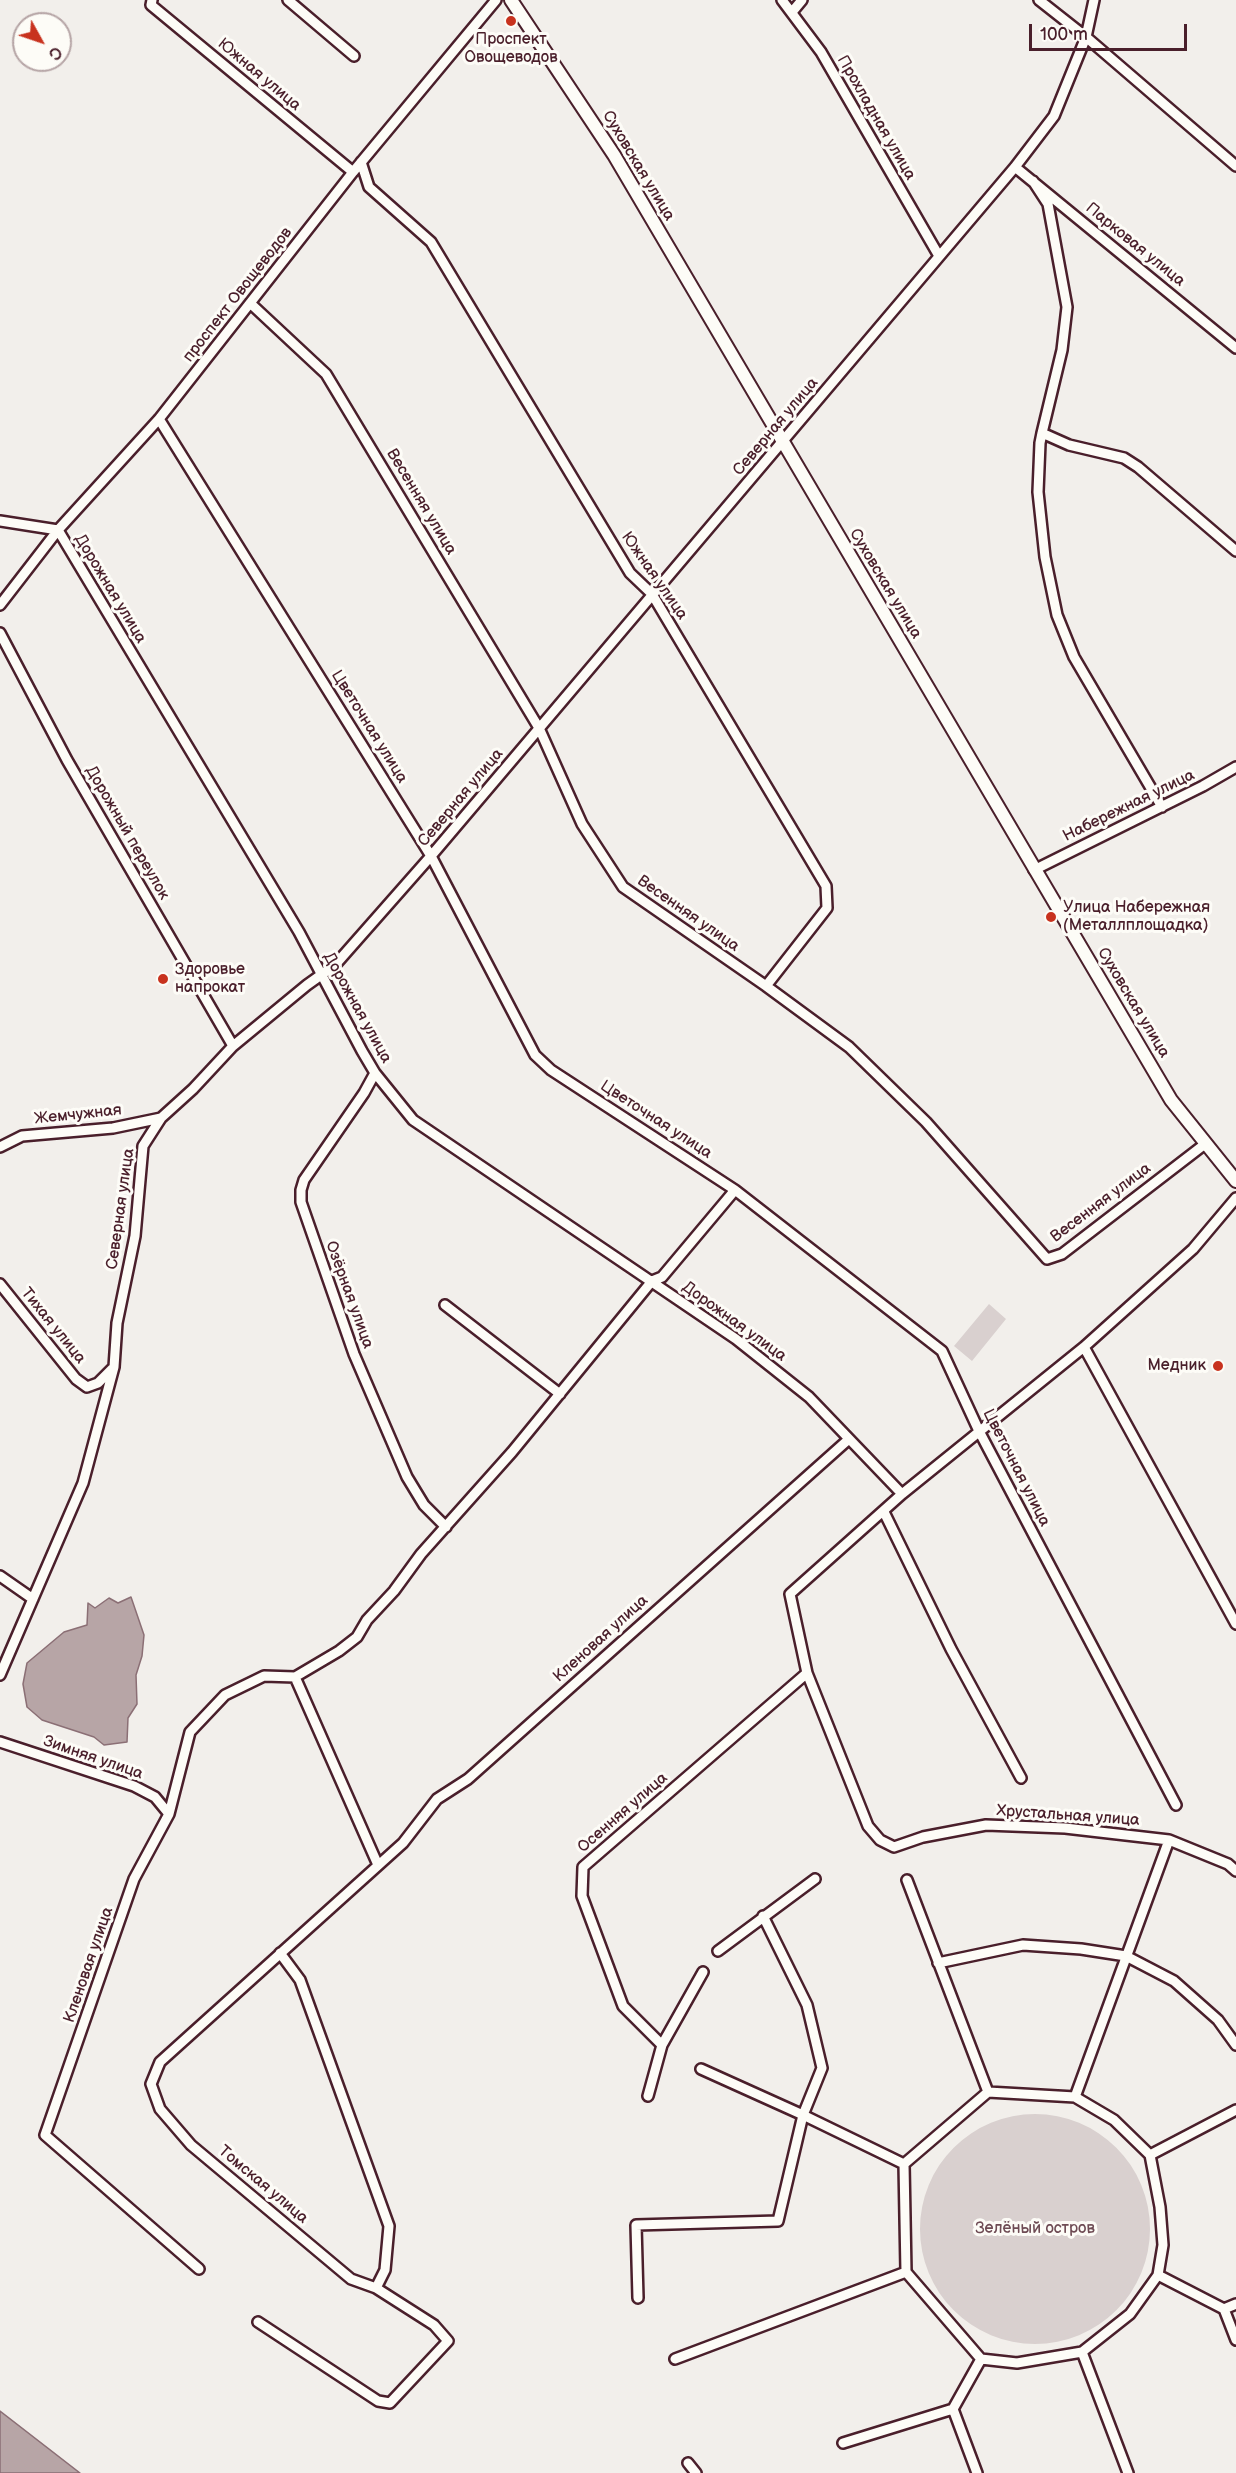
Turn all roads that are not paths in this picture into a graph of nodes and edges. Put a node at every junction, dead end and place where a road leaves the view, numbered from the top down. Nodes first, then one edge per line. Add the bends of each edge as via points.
1 (152, 0) edge
2 (288, 0) edge
3 (496, 0) edge
4 (511, 0) edge
5 (782, 0) edge
6 (802, 0) edge
7 (1039, 0) edge
8 (1094, 0) edge
9 (792, 12) junction
10 (1086, 37) junction
11 (354, 56) dead end
12 (362, 162) junction
13 (1236, 166) edge
14 (1015, 167) junction
15 (353, 172) junction
16 (1033, 181) junction
17 (939, 256) junction
18 (250, 303) junction
19 (1236, 348) edge
20 (159, 418) junction
21 (1042, 432) junction
22 (783, 443) junction
23 (0, 521) edge
24 (58, 530) junction
25 (1236, 551) edge
26 (652, 594) junction
27 (0, 606) edge
28 (0, 633) edge
29 (539, 728) junction
30 (1236, 767) edge
31 (1162, 807) junction
32 (431, 856) junction
33 (1034, 870) junction
34 (321, 974) junction
35 (766, 986) junction
36 (233, 1046) junction
37 (375, 1072) junction
38 (161, 1118) junction
39 (1204, 1144) junction
40 (0, 1147) edge
41 (1236, 1181) edge
42 (735, 1190) junction
43 (1236, 1197) edge
44 (652, 1281) junction
45 (0, 1284) edge
46 (445, 1305) dead end
47 (1084, 1347) junction
48 (114, 1367) junction
49 (560, 1394) junction
50 (979, 1431) junction
51 (849, 1439) junction
52 (902, 1494) junction
53 (884, 1512) junction
54 (446, 1527) junction
55 (0, 1576) edge
56 (33, 1599) junction
57 (1236, 1624) edge
58 (807, 1673) junction
59 (0, 1675) edge
60 (295, 1677) junction
61 (0, 1742) edge
62 (1021, 1778) dead end
63 (1176, 1805) dead end
64 (169, 1814) junction
65 (1169, 1840) junction
66 (378, 1865) junction
67 (1236, 1871) edge
68 (815, 1879) dead end
69 (907, 1880) dead end
70 (763, 1916) junction
71 (718, 1951) dead end
72 (280, 1953) junction
73 (1126, 1956) junction
74 (938, 1963) junction
75 (703, 1972) dead end
76 (662, 2045) junction
77 (1236, 2045) edge
78 (701, 2069) dead end
79 (988, 2092) junction
80 (648, 2096) dead end
81 (1075, 2097) junction
82 (160, 2109) joint
83 (1236, 2110) edge
84 (803, 2115) junction
85 (1150, 2155) junction
86 (904, 2164) junction
87 (199, 2270) dead end
88 (906, 2272) junction
89 (1158, 2275) junction
90 (376, 2288) junction
91 (638, 2298) dead end
92 (1236, 2304) edge
93 (1224, 2309) junction
94 (258, 2322) dead end
95 (1236, 2340) edge
96 (1082, 2352) junction
97 (675, 2359) dead end
98 (981, 2359) junction
99 (953, 2409) junction
100 (843, 2444) dead end
101 (688, 2463) dead end
102 (696, 2473) edge
103 (977, 2473) edge
104 (1128, 2473) edge

1 - 15 street, Южная улица via 151,5
2 - 11 street
3 - 12 street, проспект Овощеводов
4 - 22 street, Суховская улица via 614,155
5 - 9 street, Прохладная улица
6 - 9 street
7 - 10 street
8 - 10 street, Северная улица
9 - 17 street, Прохладная улица via 820,52
10 - 13 street
10 - 14 street, Северная улица via 1054,116
12 - 15 street, проспект Овощеводов
12 - 26 street, Южная улица via 369,187 431,242 630,573
14 - 16 street, Парковая улица
14 - 17 street, Северная улица
15 - 18 street, проспект Овощеводов
16 - 19 street, Парковая улица
16 - 21 street via 1048,204 1067,307 1062,350
17 - 22 street, Северная улица
18 - 20 street, проспект Овощеводов
18 - 29 street, Весенняя улица via 326,374
20 - 24 street, проспект Овощеводов
20 - 32 street, Цветочная улица
21 - 25 street via 1069,445 1124,458 1138,466
21 - 31 street via 1038,492 1045,557 1057,615 1074,657
22 - 26 street, Северная улица
22 - 33 street, Суховская улица
23 - 24 street
24 - 27 street, проспект Овощеводов
24 - 34 street, Дорожная улица
26 - 29 street, Северная улица
26 - 35 street, Южная улица via 826,886 827,908
28 - 36 street, Дорожный переулок via 68,760
29 - 32 street, Северная улица
29 - 35 street, Весенняя улица via 582,824 623,887
30 - 31 street, Набережная улица
31 - 33 street, Набережная улица
32 - 34 street, Северная улица via 335,965
32 - 42 street, Цветочная улица via 535,1054 551,1070
33 - 39 street, Суховская улица via 1171,1100
34 - 36 street, Северная улица
34 - 37 street, Дорожная улица
35 - 39 street, Весенняя улица via 849,1047 918,1113 1047,1259 1062,1254
36 - 38 street, Северная улица
37 - 44 street, Дорожная улица via 413,1120
37 - 54 street, Озёрная улица via 304,1180 301,1202 354,1354 407,1478 424,1505
38 - 40 street, Жемчужная via 114,1128 22,1136
38 - 48 street, Северная улица via 143,1146 135,1236 117,1323
39 - 41 street, Суховская улица
42 - 44 street via 662,1277
42 - 50 street, Цветочная улица via 942,1351
43 - 47 street via 1193,1249
44 - 49 street
44 - 51 street, Дорожная улица via 809,1397
45 - 48 street, Тихая улица via 76,1379 87,1387 98,1383
46 - 49 street
47 - 50 street
47 - 57 street
48 - 56 street, Северная улица via 83,1482
49 - 54 street
50 - 52 street
50 - 63 street, Цветочная улица
51 - 52 street, Дорожная улица
51 - 66 street, Кленовая улица via 468,1779 437,1799 403,1843
52 - 53 street
53 - 58 street via 790,1594
53 - 62 street via 951,1649
54 - 60 street via 357,1636
55 - 56 street
56 - 59 street, Северная улица
58 - 65 street, Хрустальная улица via 868,1826 880,1840 894,1847 922,1837 986,1825 1065,1828
58 - 76 street, Осенняя улица via 584,1867 582,1896 623,2006
60 - 64 street, Кленовая улица via 264,1676 225,1695 190,1732
60 - 66 street
61 - 64 street, Зимняя улица via 134,1786 155,1797
64 - 87 street, Кленовая улица via 134,1879 45,2135
65 - 67 street
65 - 73 street
66 - 72 street, Кленовая улица
68 - 70 street
69 - 74 street
70 - 71 street
70 - 84 street via 807,2005 822,2068
72 - 82 street, Кленовая улица via 160,2062 151,2084
72 - 90 street via 300,1980 389,2226 385,2270
73 - 74 street via 1023,1946
73 - 77 street via 1174,1981 1218,2020
73 - 81 street
74 - 79 street
75 - 76 street
76 - 80 street
78 - 84 street
79 - 81 street
79 - 86 street
81 - 85 street via 1114,2120
82 - 90 street, Томская улица via 191,2145 351,2279
83 - 85 street
84 - 86 street
84 - 91 street via 778,2221 636,2225
85 - 89 street via 1163,2245
86 - 88 street
88 - 97 street
88 - 98 street
89 - 93 street
89 - 96 street via 1130,2314
90 - 94 street via 434,2325 448,2341 390,2403 378,2401
92 - 93 street
93 - 95 street
96 - 98 street via 1017,2363
96 - 104 street
98 - 99 street
99 - 100 street
99 - 103 street
101 - 102 street

